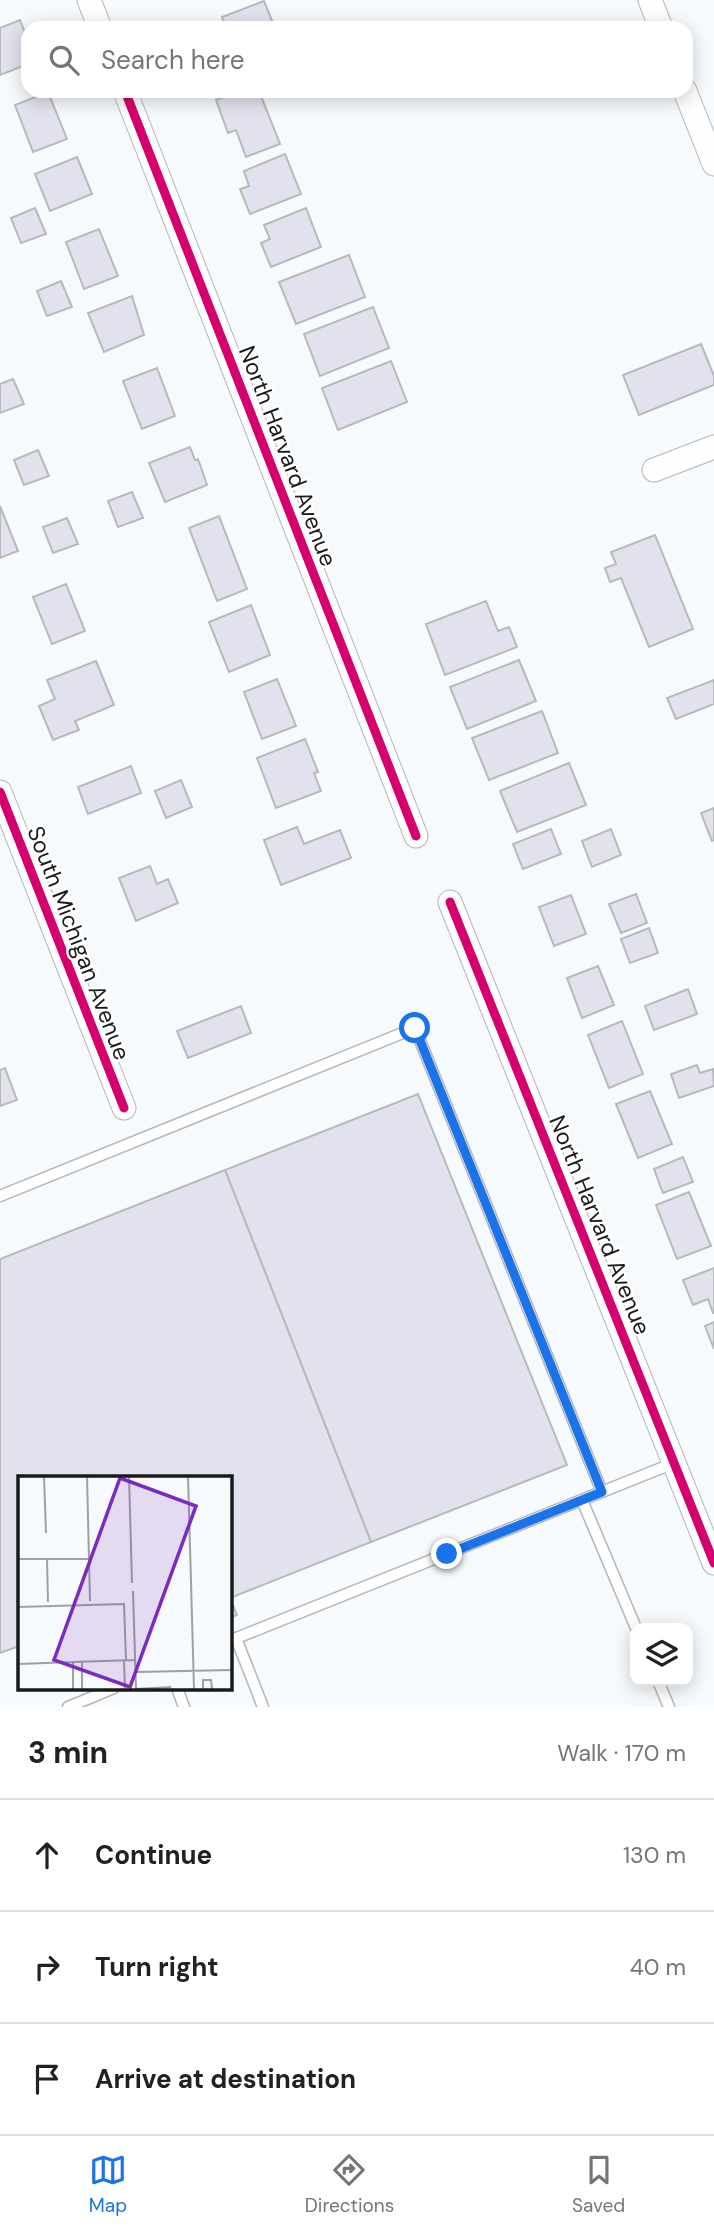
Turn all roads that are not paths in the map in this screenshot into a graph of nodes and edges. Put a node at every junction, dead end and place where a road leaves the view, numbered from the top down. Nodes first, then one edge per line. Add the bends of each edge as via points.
1 (89, 0) edge
2 (649, 0) edge
3 (97, 21) edge
4 (657, 21) edge
5 (128, 98) edge
6 (688, 98) edge
7 (714, 164) edge
8 (714, 447) edge
9 (654, 470) dead end
10 (0, 792) edge
11 (416, 836) dead end
12 (450, 902) dead end
13 (124, 1108) dead end
14 (0, 1196) edge
15 (674, 1463) junction
16 (602, 1492) junction
17 (582, 1500) junction
18 (714, 1563) edge
19 (634, 1623) edge
20 (233, 1640) edge
21 (660, 1686) edge
22 (112, 1689) edge
23 (177, 1689) edge
24 (68, 1707) edge
25 (184, 1707) edge
26 (263, 1707) edge
27 (669, 1707) edge

1 - 3 street
2 - 4 street
5 - 11 street, North Harvard Avenue
6 - 7 street
8 - 9 street
10 - 13 street, South Michigan Avenue
12 - 15 street, North Harvard Avenue
14 - 16 lane via 415,1028
15 - 16 lane
15 - 18 street, North Harvard Avenue
16 - 17 lane
17 - 19 lane
17 - 20 lane
20 - 26 lane
21 - 27 lane
22 - 24 lane
23 - 25 lane

